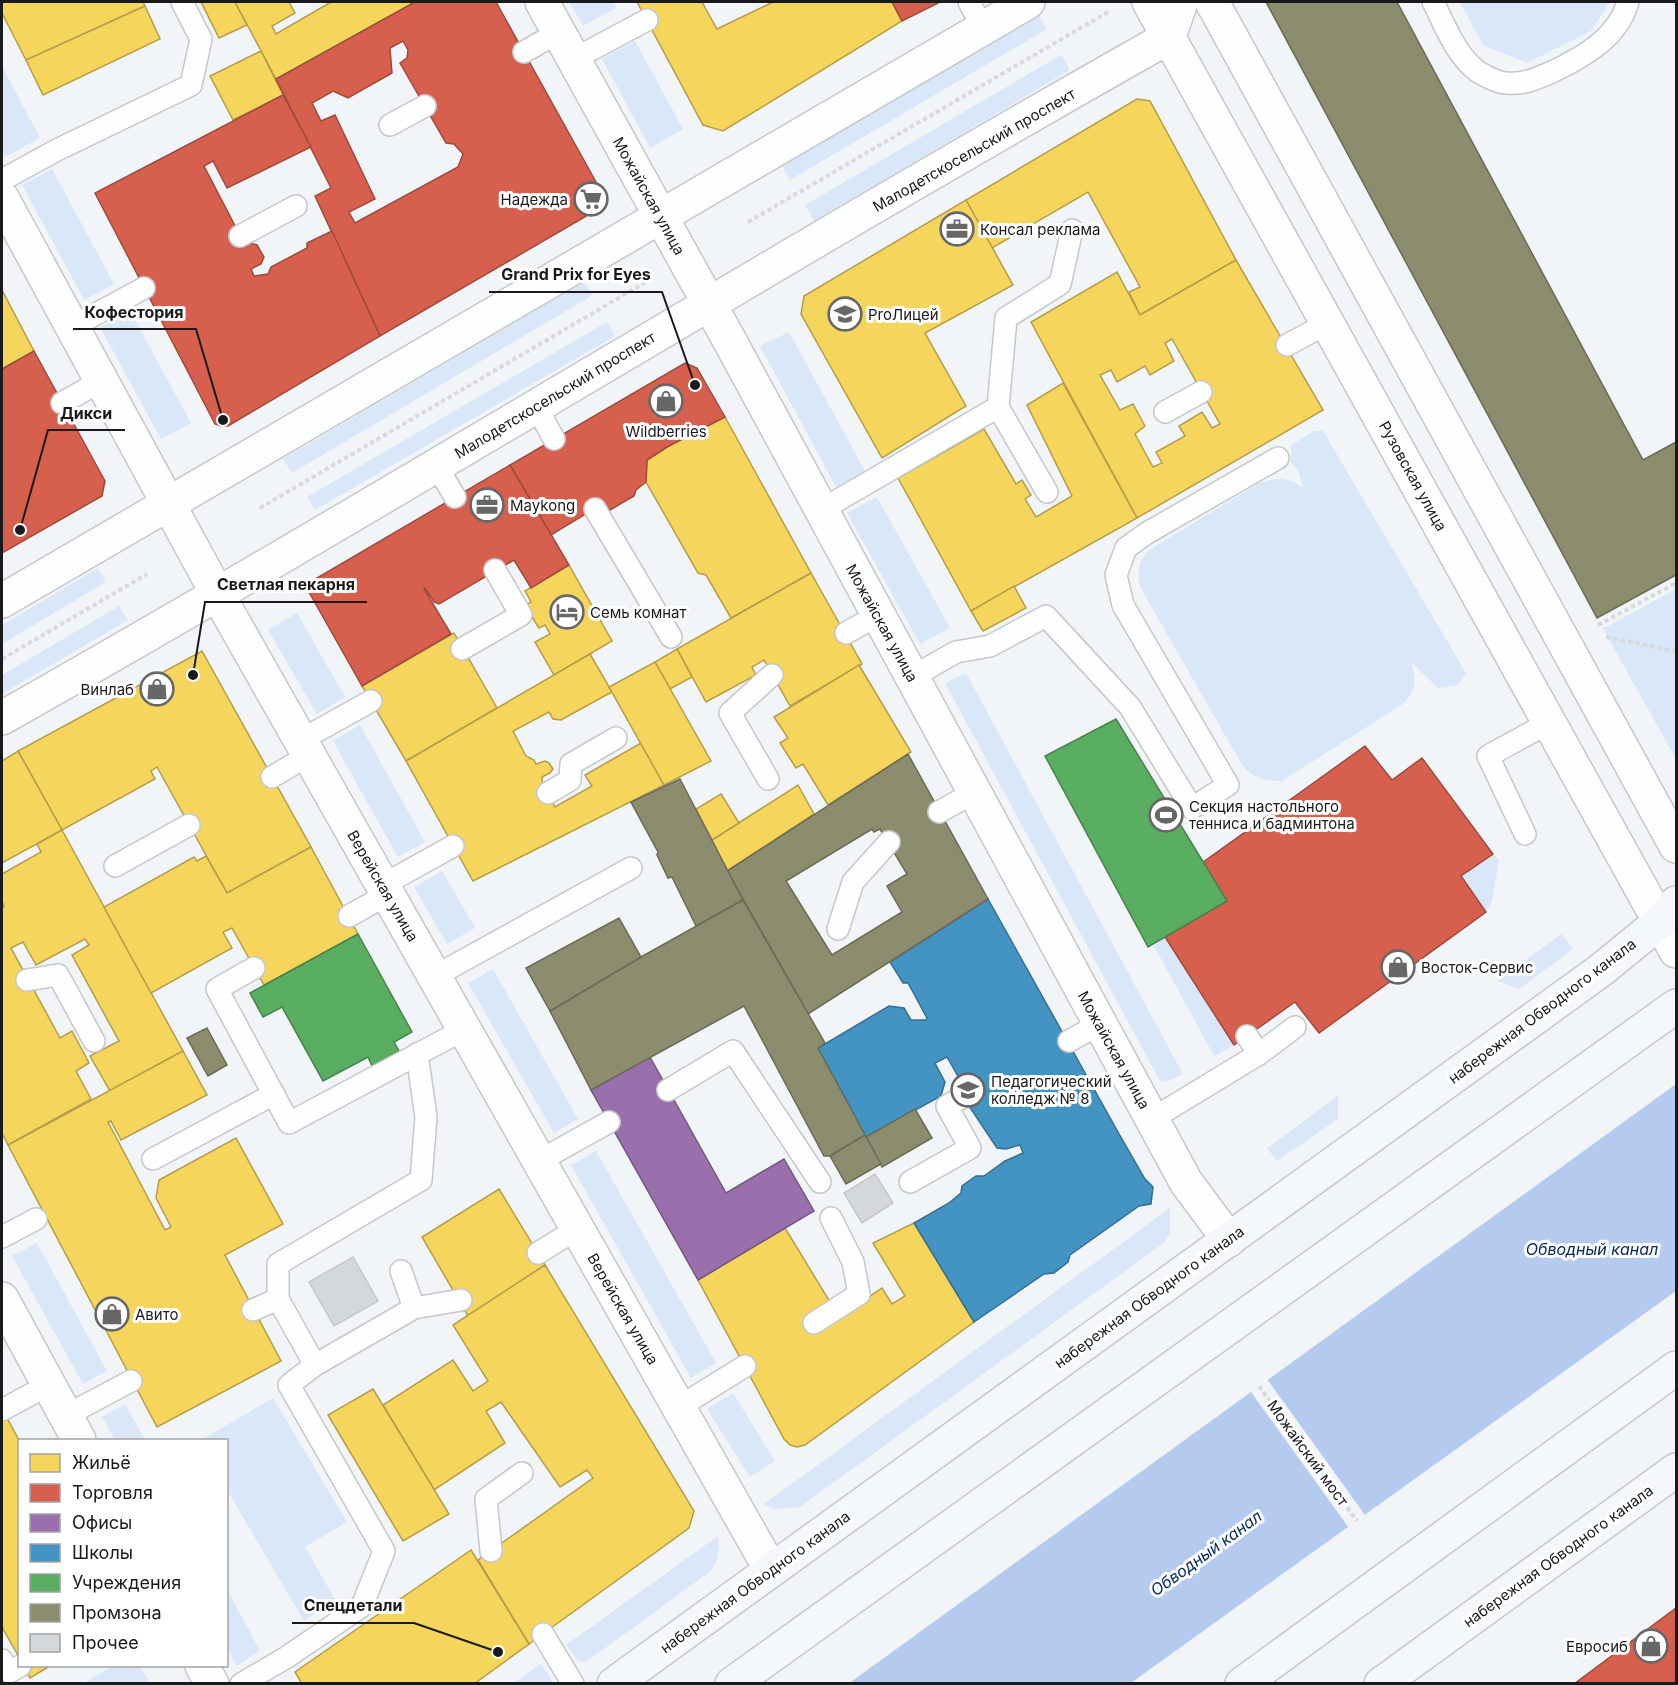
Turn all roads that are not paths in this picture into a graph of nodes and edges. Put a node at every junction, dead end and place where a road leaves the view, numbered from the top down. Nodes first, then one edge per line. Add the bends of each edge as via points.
1 (183, 2) edge
2 (542, 2) edge
3 (1028, 2) edge
4 (1149, 2) edge
5 (1181, 2) edge
6 (1212, 2) edge
7 (1433, 2) edge
8 (1628, 2) edge
9 (976, 15) edge
10 (647, 20) dead end
11 (1169, 37) junction
12 (566, 46) junction
13 (524, 52) dead end
14 (425, 106) dead end
15 (390, 125) dead end
16 (2, 198) edge
17 (296, 207) dead end
18 (660, 217) junction
19 (1072, 230) dead end
20 (240, 236) dead end
21 (144, 288) dead end
22 (708, 304) junction
23 (1328, 323) junction
24 (72, 327) junction
25 (1287, 345) dead end
26 (101, 381) junction
27 (1201, 392) dead end
28 (62, 403) dead end
29 (998, 407) junction
30 (537, 408) junction
31 (1165, 412) dead end
32 (554, 439) dead end
33 (1278, 458) dead end
34 (436, 465) junction
35 (1047, 492) dead end
36 (455, 497) dead end
37 (169, 504) junction
38 (595, 509) dead end
39 (821, 510) junction
40 (495, 570) dead end
41 (218, 595) junction
42 (2, 601) edge
43 (878, 615) junction
44 (846, 633) dead end
45 (671, 637) dead end
46 (462, 648) dead end
47 (772, 675) dead end
48 (912, 677) junction
49 (371, 701) dead end
50 (2, 718) edge
51 (1550, 722) junction
52 (616, 738) dead end
53 (305, 747) junction
54 (272, 777) dead end
55 (768, 779) dead end
56 (975, 792) junction
57 (548, 793) dead end
58 (939, 812) dead end
59 (189, 825) dead end
60 (1525, 834) dead end
61 (889, 842) dead end
62 (453, 846) dead end
63 (1677, 846) edge
64 (115, 866) dead end
65 (631, 868) dead end
66 (386, 890) junction
67 (1669, 912) edge
68 (349, 916) dead end
69 (838, 929) dead end
70 (1677, 951) edge
71 (254, 968) dead end
72 (435, 976) junction
73 (27, 980) dead end
74 (1677, 1006) edge
75 (1100, 1024) junction
76 (1295, 1027) dead end
77 (465, 1029) junction
78 (1247, 1036) dead end
79 (94, 1041) dead end
80 (1069, 1041) dead end
81 (417, 1054) junction
82 (1259, 1054) junction
83 (668, 1090) dead end
84 (273, 1094) junction
85 (968, 1094) dead end
86 (1152, 1119) junction
87 (609, 1122) dead end
88 (153, 1159) dead end
89 (539, 1161) junction
90 (820, 1182) dead end
91 (910, 1182) dead end
92 (831, 1218) dead end
93 (36, 1219) dead end
94 (577, 1229) junction
95 (2, 1237) edge
96 (1229, 1240) junction
97 (538, 1253) dead end
98 (401, 1271) dead end
99 (2, 1299) edge
100 (278, 1299) junction
101 (461, 1300) dead end
102 (414, 1308) junction
103 (253, 1310) dead end
104 (814, 1323) dead end
105 (315, 1365) junction
106 (745, 1366) dead end
107 (1677, 1368) edge
108 (132, 1381) dead end
109 (48, 1385) junction
110 (679, 1407) junction
111 (2, 1410) edge
112 (72, 1428) edge
113 (1677, 1470) edge
114 (522, 1473) dead end
115 (492, 1551) dead end
116 (771, 1570) junction
117 (543, 1634) dead end
118 (2, 1660) edge
119 (18, 1666) edge
120 (203, 1667) edge
121 (212, 1683) edge
122 (241, 1683) edge
123 (573, 1683) edge
124 (614, 1683) edge
125 (732, 1683) edge
126 (1242, 1683) edge
127 (1381, 1683) edge

1 - 16 lane via 201,39 191,85 57,150
2 - 12 street, Можайская улица
3 - 9 street
4 - 11 street, Рузовская улица
5 - 11 street
6 - 63 street
7 - 8 lane via 1456,47 1477,70 1504,84 1532,81 1584,57 1608,36
9 - 18 street
10 - 12 lane
11 - 22 street, Малодетскосельский проспект
11 - 23 street, Рузовская улица
12 - 13 lane
12 - 18 street, Можайская улица
14 - 15 lane
16 - 24 street, Верейская улица
17 - 20 lane
18 - 22 street, Можайская улица
18 - 37 street
19 - 29 lane via 1060,284 1006,318
21 - 24 lane
22 - 30 street, Малодетскосельский проспект
22 - 39 street, Можайская улица
23 - 25 lane
23 - 51 street, Рузовская улица
24 - 26 street, Верейская улица
26 - 28 lane
26 - 37 street, Верейская улица
27 - 31 lane
29 - 35 lane
29 - 39 lane
30 - 32 lane
30 - 34 street, Малодетскосельский проспект
33 - 48 lane via 1126,548 1116,575 1123,605 1228,785 1192,808 1130,707 1046,616 990,646 956,652
34 - 36 lane
34 - 41 street, Малодетскосельский проспект
37 - 41 street, Верейская улица
37 - 42 street
38 - 45 lane
39 - 43 street, Можайская улица
40 - 46 lane via 521,615
41 - 50 street, Малодетскосельский проспект
41 - 53 street, Верейская улица
43 - 44 lane
43 - 48 street, Можайская улица
47 - 55 lane via 730,713
48 - 56 street, Можайская улица
49 - 53 lane
51 - 60 lane via 1488,756
51 - 67 street, Рузовская улица
52 - 57 lane via 571,764 570,780
53 - 54 lane
53 - 66 street, Верейская улица
56 - 58 lane
56 - 75 street, Можайская улица
59 - 64 lane
61 - 69 lane via 853,882
62 - 66 lane
65 - 72 lane
66 - 68 lane
66 - 72 street, Верейская улица
67 - 70 street, Рузовская улица
67 - 96 main road, набережная Обводного канала via 1601,970
71 - 84 lane via 217,988
72 - 77 street, Верейская улица
73 - 79 lane via 58,975
74 - 125 main road
75 - 80 lane
75 - 86 street, Можайская улица
76 - 82 lane
77 - 81 lane
77 - 89 street, Верейская улица
78 - 82 lane
81 - 84 lane via 289,1123
81 - 100 lane via 426,1117 421,1180 278,1264
82 - 86 lane
83 - 90 lane via 733,1051
84 - 88 lane
85 - 91 lane via 947,1106 970,1148
86 - 96 street, Можайская улица via 1186,1182
87 - 89 lane
89 - 94 street, Верейская улица
92 - 104 lane via 853,1262 859,1294
93 - 95 lane
94 - 97 lane
94 - 110 street, Верейская улица
96 - 116 main road, набережная Обводного канала
98 - 102 lane
99 - 109 street
100 - 103 lane
100 - 105 lane
101 - 102 lane
102 - 105 lane
105 - 122 lane via 289,1385 384,1551 362,1606
106 - 110 lane
107 - 126 main road
108 - 112 lane
109 - 111 lane
109 - 112 street
110 - 116 street, Верейская улица
113 - 127 main road, набережная Обводного канала
114 - 115 lane via 486,1498
116 - 124 main road, набережная Обводного канала
117 - 123 lane
118 - 119 lane via 9,1672
120 - 121 street

